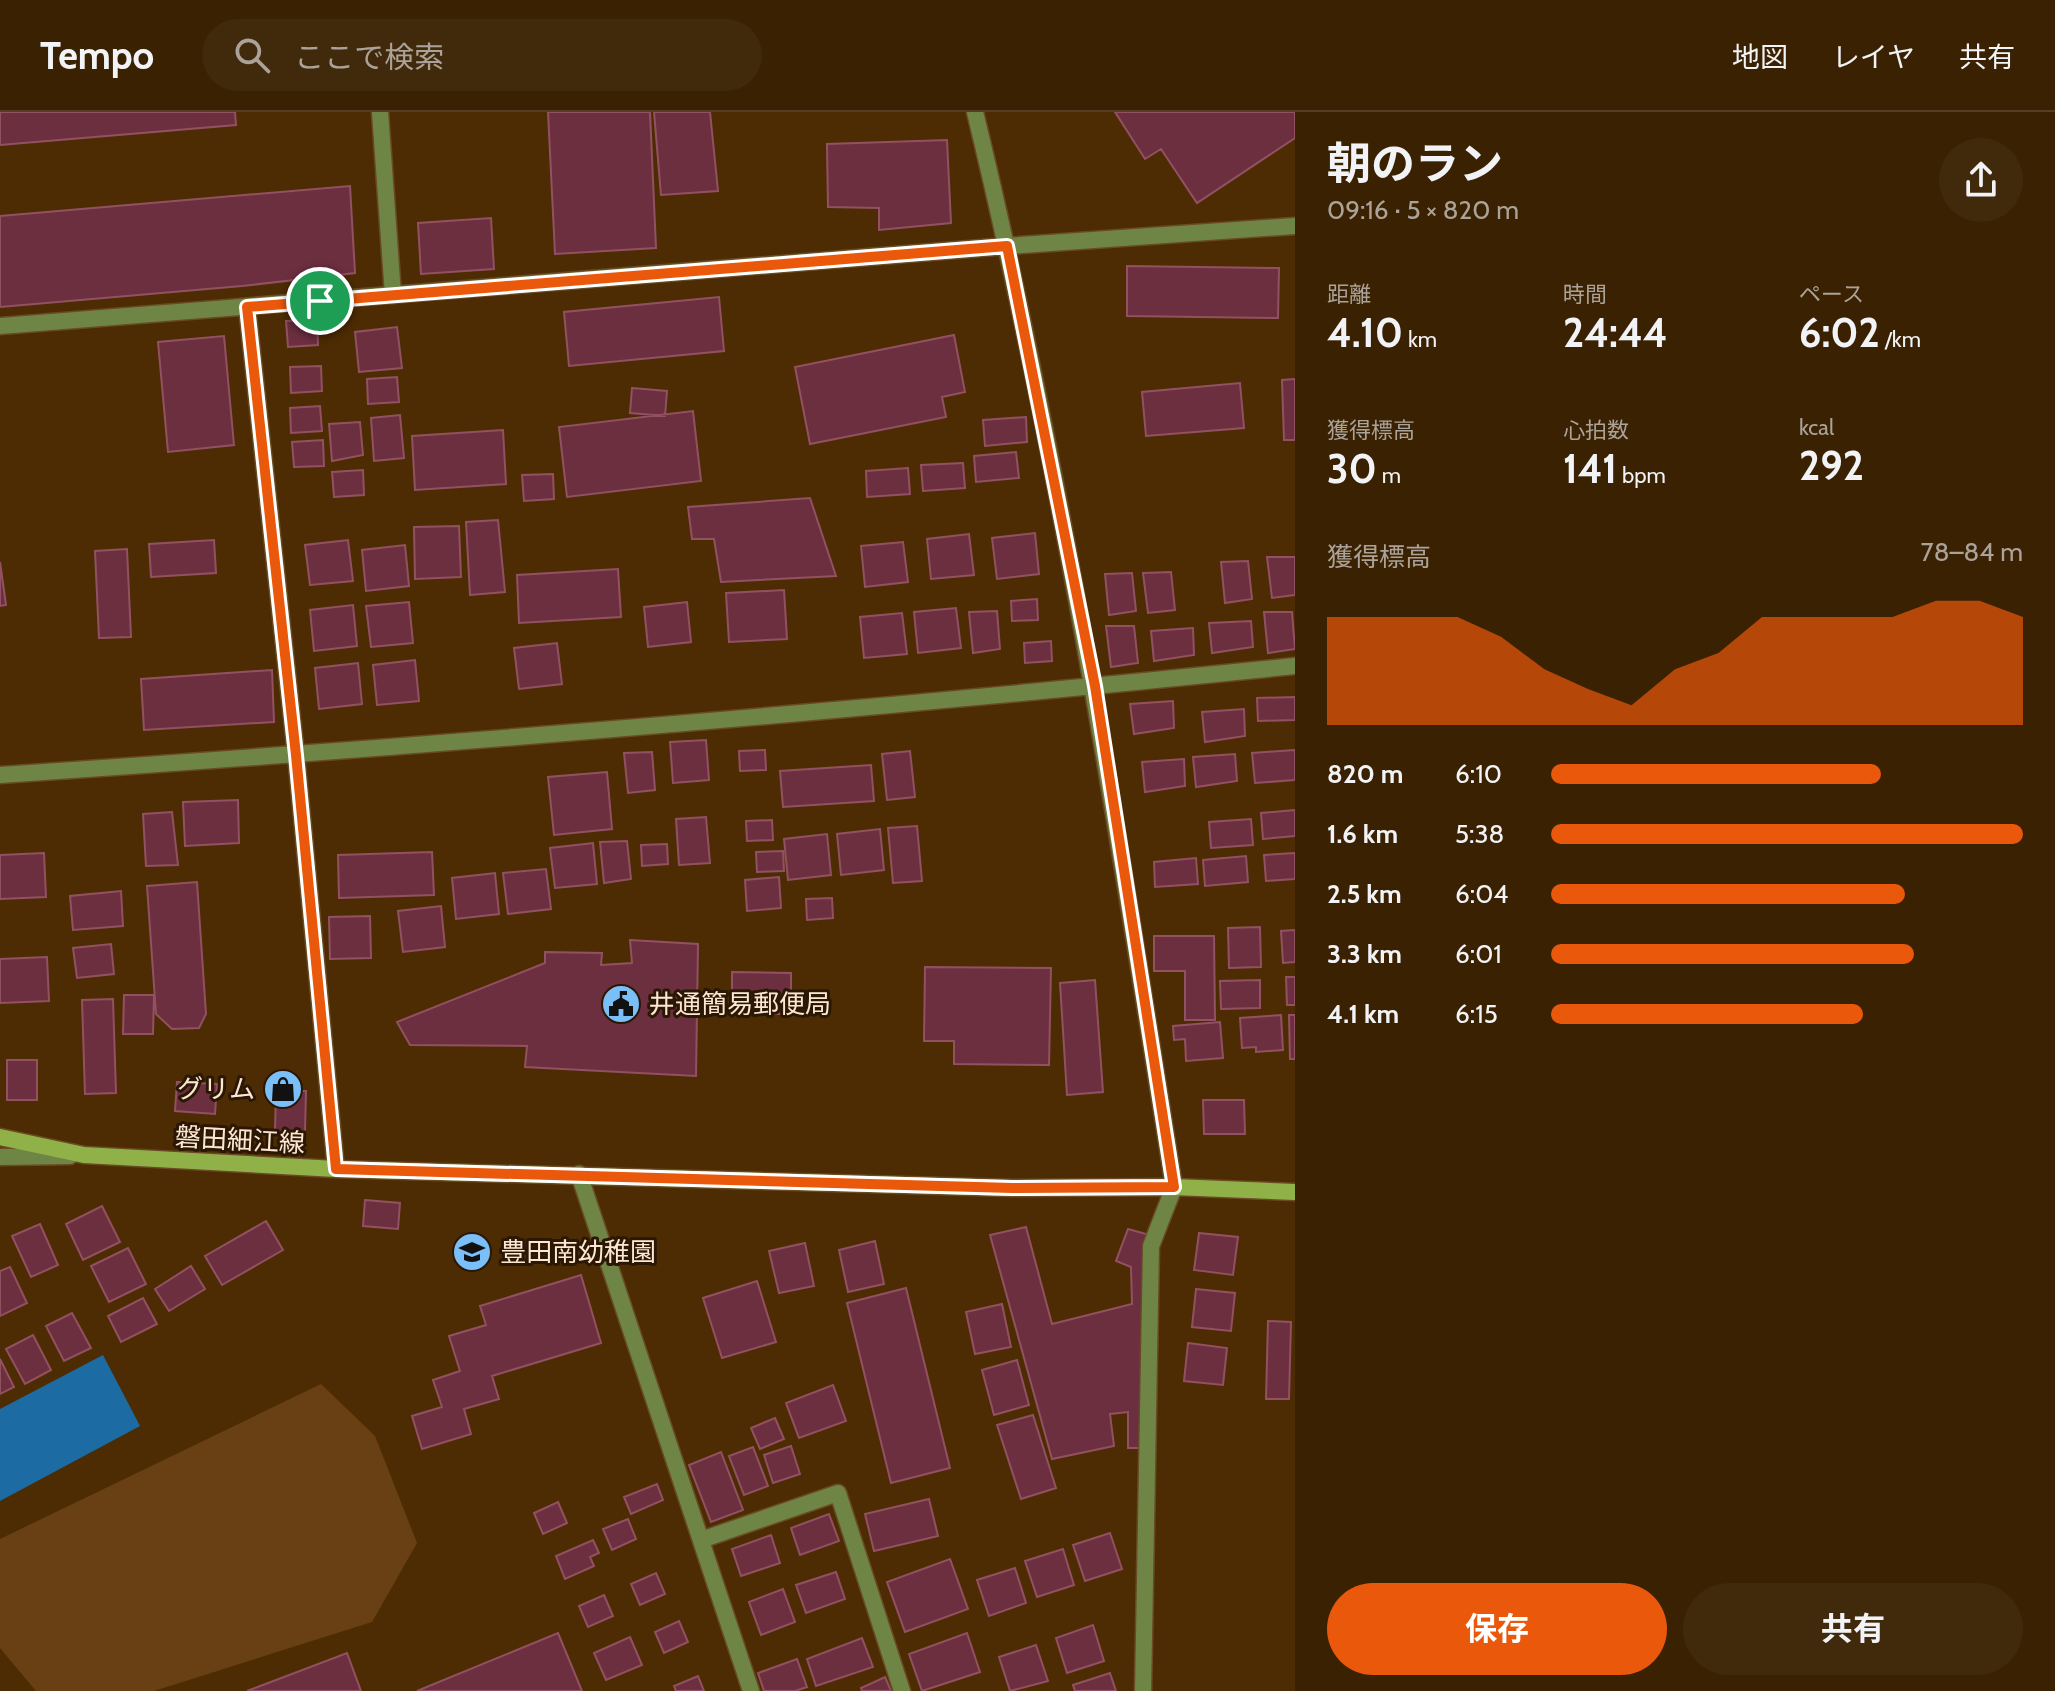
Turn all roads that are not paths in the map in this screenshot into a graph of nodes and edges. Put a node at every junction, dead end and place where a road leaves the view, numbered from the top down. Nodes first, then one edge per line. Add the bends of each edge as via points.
1 (380, 112) edge
2 (975, 112) edge
3 (1295, 226) edge
4 (1007, 246) junction
5 (393, 295) junction
6 (247, 307) junction
7 (0, 326) edge
8 (1295, 666) edge
9 (1095, 686) junction
10 (296, 755) junction
11 (0, 775) edge
12 (0, 1137) edge
13 (84, 1155) junction
14 (0, 1157) edge
15 (336, 1169) junction
16 (579, 1174) junction
17 (1174, 1187) junction
18 (1295, 1192) edge
19 (701, 1540) junction
20 (751, 1691) edge
21 (902, 1691) edge
22 (1143, 1691) edge

1 - 5 street
2 - 4 street
3 - 4 street
4 - 5 street
4 - 9 street
5 - 6 street
6 - 7 street
6 - 10 street
8 - 9 street
9 - 10 street
9 - 17 street
10 - 11 street
10 - 15 street
12 - 13 main road, 磐田細江線
13 - 14 street
13 - 15 main road, 磐田細江線
15 - 16 main road, 磐田細江線
16 - 17 main road, 磐田細江線 via 1012,1188
16 - 19 street
17 - 18 main road, 磐田細江線
17 - 22 street via 1151,1246
19 - 20 street
19 - 21 street via 838,1493

